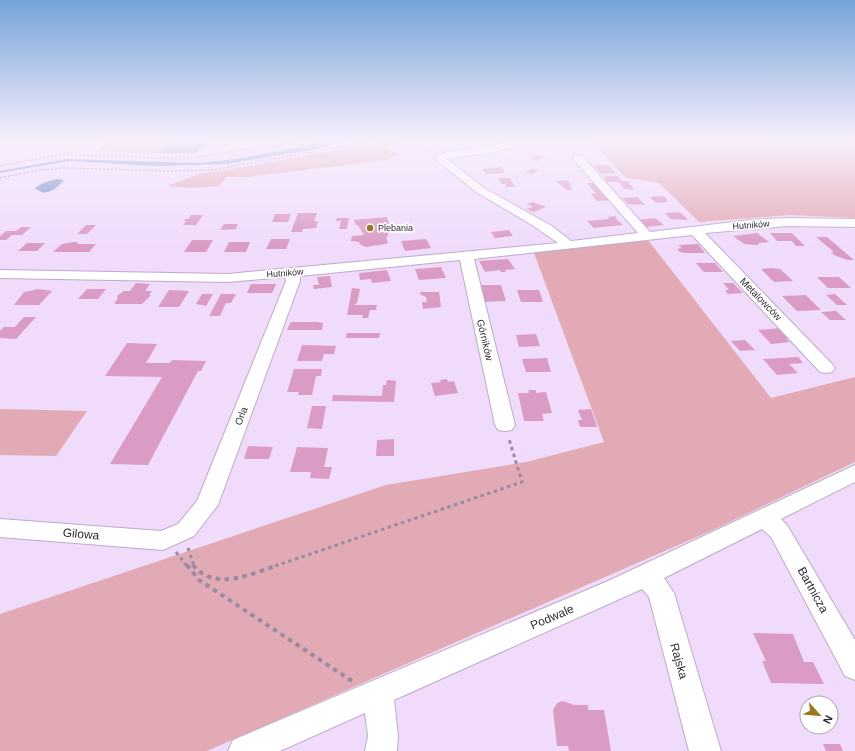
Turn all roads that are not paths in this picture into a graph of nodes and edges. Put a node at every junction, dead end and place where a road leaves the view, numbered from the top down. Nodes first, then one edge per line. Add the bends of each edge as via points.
1 (460, 175) edge
2 (593, 175) edge
3 (855, 223) edge
4 (696, 231) junction
5 (647, 236) junction
6 (568, 245) junction
7 (466, 256) junction
8 (292, 272) junction
9 (0, 274) edge
10 (826, 368) dead end
11 (505, 425) road end
12 (855, 473) edge
13 (765, 517) junction
14 (0, 528) edge
15 (163, 541) joint
16 (646, 575) junction
17 (855, 667) edge
18 (378, 693) junction
19 (244, 751) edge
20 (381, 751) edge
21 (705, 751) edge

1 - 6 street via 479,190 546,227
2 - 5 street
3 - 4 street, Hutników via 788,222
4 - 5 street, Hutników
4 - 10 street, Metalowców
5 - 6 street, Hutników
6 - 7 street, Hutników
7 - 8 street, Hutników
7 - 11 street, Górników
8 - 9 street, Hutników via 228,278
8 - 15 street, Orla via 293,281 207,505 186,530
12 - 13 street, Podwale
13 - 16 street, Podwale
13 - 17 street, Bartnicza via 779,531
14 - 15 street, Gilowa
16 - 18 street, Podwale
16 - 21 street, Rajska via 661,593
18 - 19 street, Podwale
18 - 20 street via 383,736

